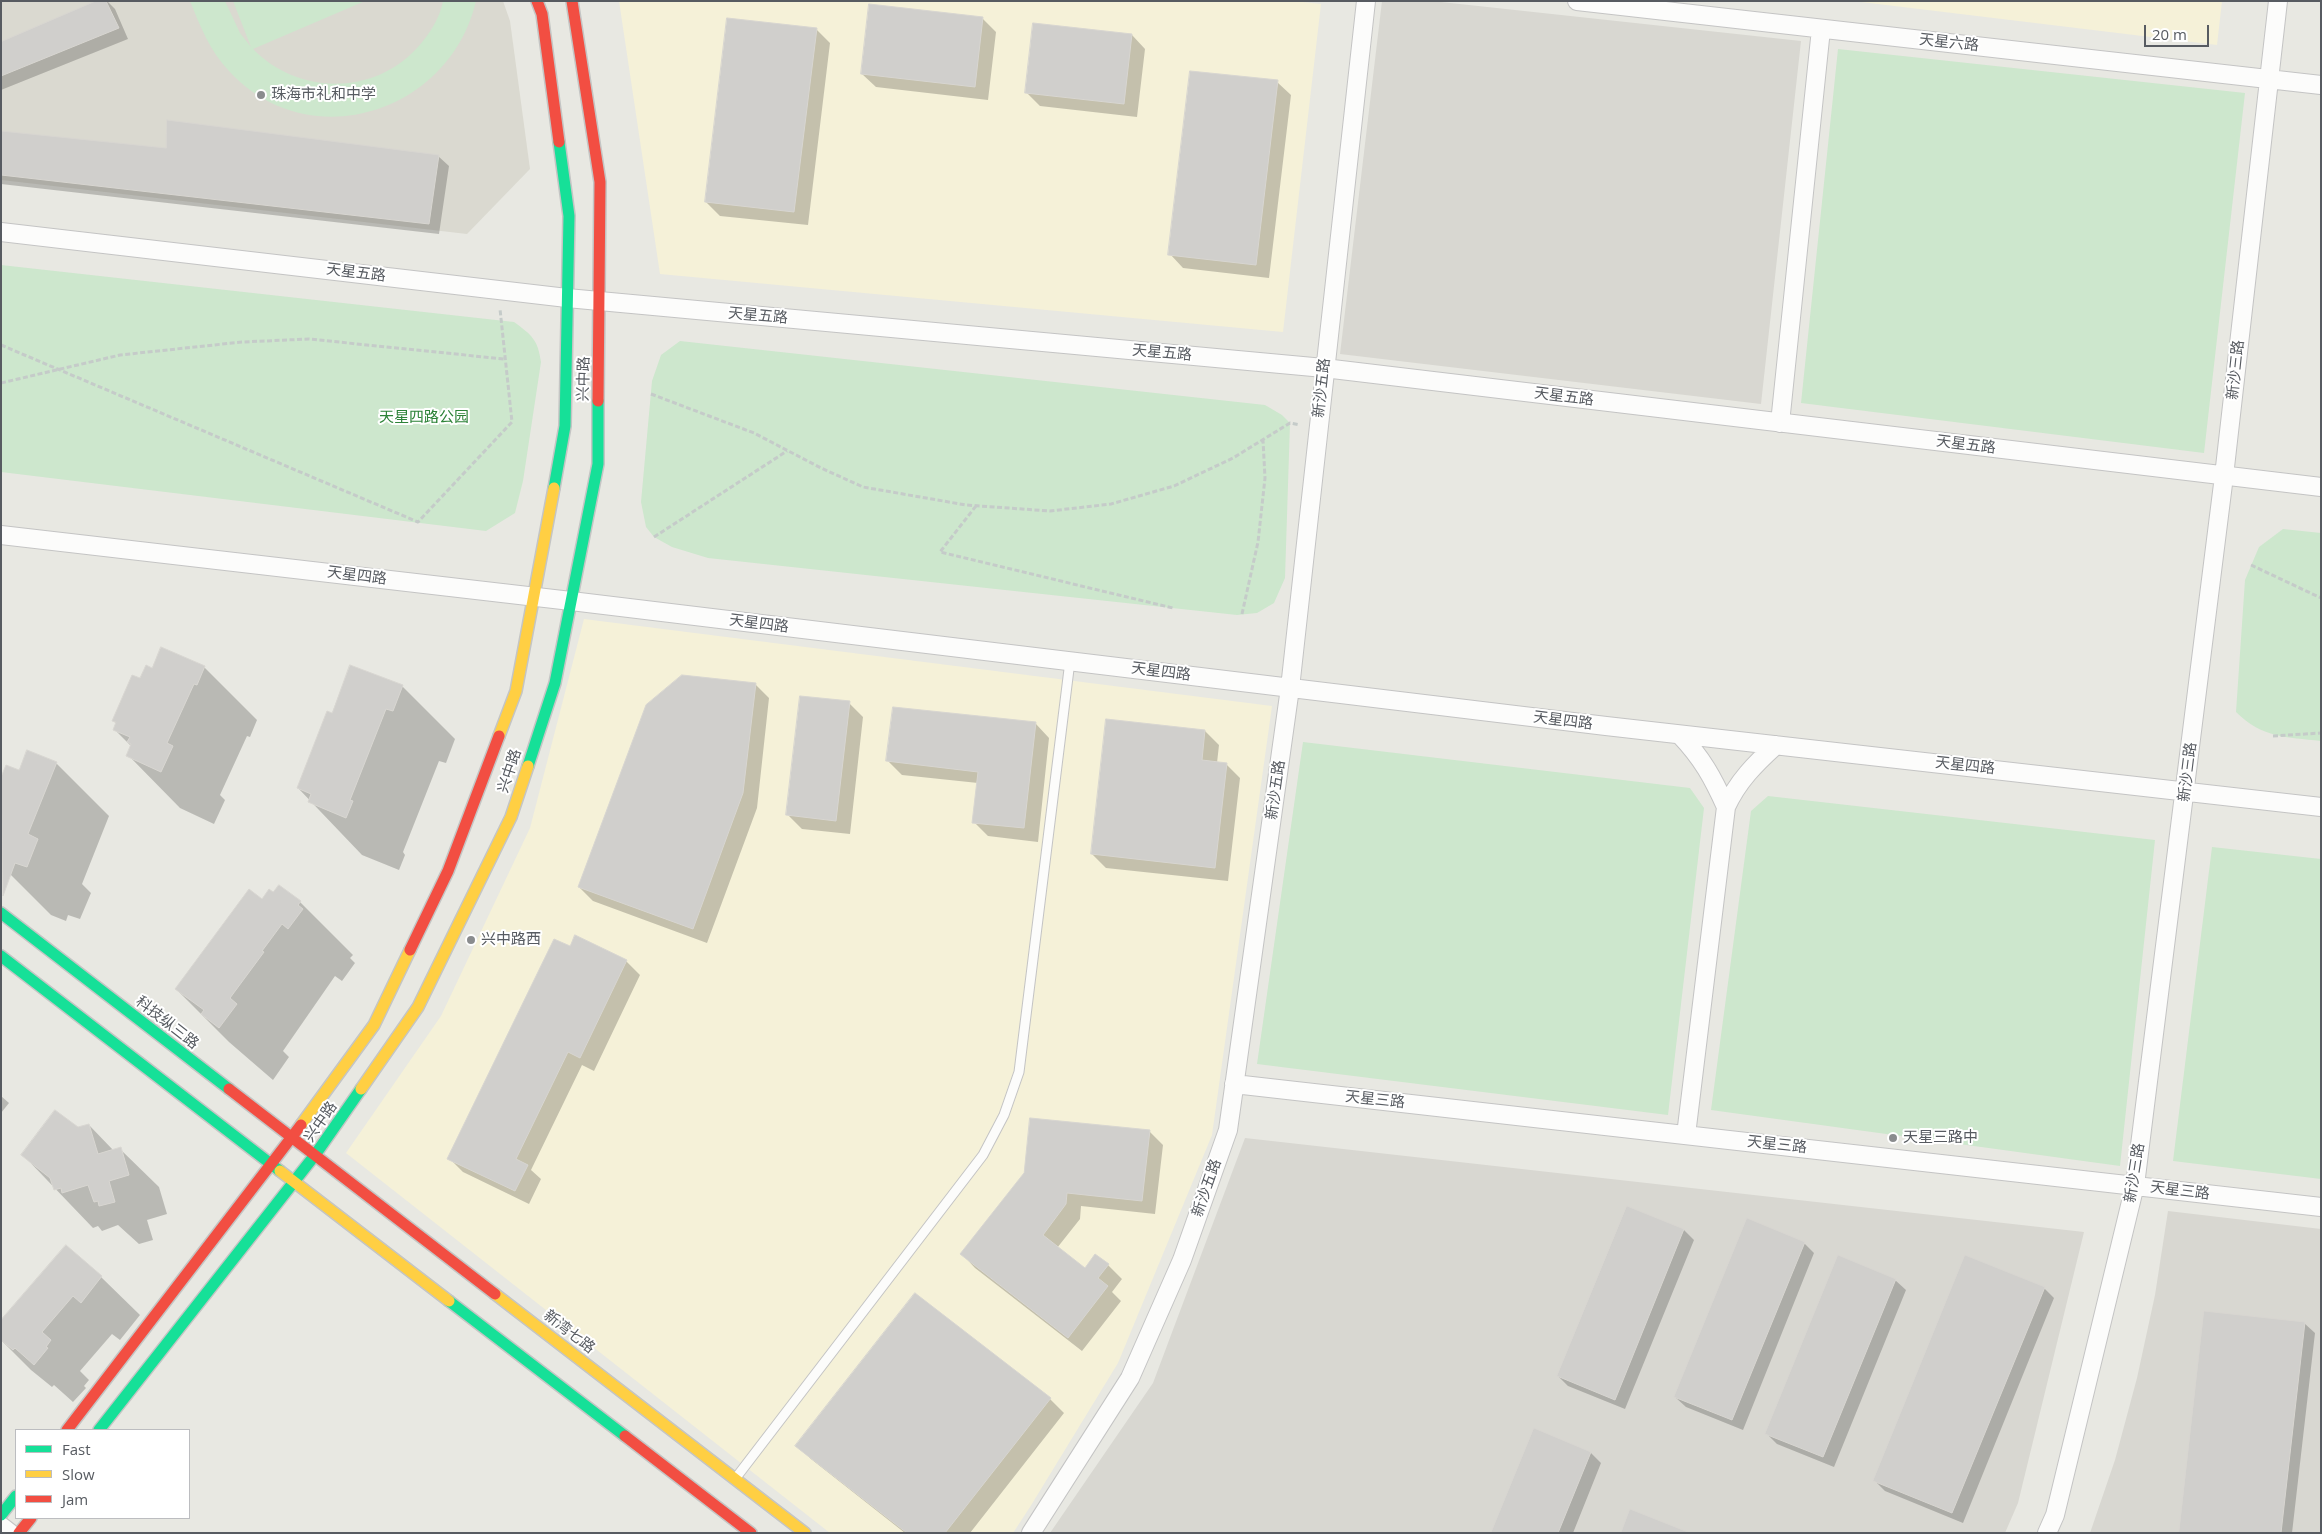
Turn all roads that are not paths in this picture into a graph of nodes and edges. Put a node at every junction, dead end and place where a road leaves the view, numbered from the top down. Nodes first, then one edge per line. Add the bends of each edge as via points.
1 (538, 1) edge
2 (572, 1) edge
3 (1366, 1) edge
4 (1577, 1) edge
5 (2278, 1) edge
6 (1821, 29) junction
7 (2269, 79) junction
8 (2321, 85) edge
9 (1, 232) edge
10 (567, 298) junction
11 (600, 301) junction
12 (1324, 368) junction
13 (1780, 423) junction
14 (2224, 476) junction
15 (2321, 488) edge
16 (1, 535) edge
17 (533, 597) junction
18 (571, 601) junction
19 (1070, 661) junction
20 (1290, 688) junction
21 (1680, 735) junction
22 (1776, 745) junction
23 (2186, 791) junction
24 (1726, 807) junction
25 (2321, 807) edge
26 (1, 913) edge
27 (1, 956) edge
28 (1234, 1084) junction
29 (1686, 1135) junction
30 (292, 1137) junction
31 (316, 1155) junction
32 (272, 1164) junction
33 (293, 1182) junction
34 (2134, 1185) junction
35 (2321, 1207) edge
36 (68, 1429) edge
37 (100, 1429) edge
38 (735, 1479) junction
39 (15, 1497) edge
40 (1, 1515) edge
41 (30, 1519) edge
42 (1, 1526) edge
43 (10, 1533) edge
44 (19, 1533) edge
45 (751, 1533) edge
46 (805, 1533) edge
47 (1031, 1533) edge
48 (2047, 1533) edge

1 - 10 street, 兴中路 via 569,216
2 - 11 street, 兴中路 via 600,182
3 - 12 street, 新沙五路
4 - 6 street, 天星六路
5 - 7 street, 新沙三路
6 - 7 street, 天星六路
6 - 13 street
7 - 8 street, 天星六路
7 - 14 street, 新沙三路
9 - 10 street, 天星五路
10 - 11 street, 天星五路
10 - 17 street, 兴中路 via 565,426
11 - 12 street, 天星五路
11 - 18 street, 兴中路 via 598,464
12 - 13 street, 天星五路
12 - 20 street, 新沙五路
13 - 14 street, 天星五路
14 - 15 street, 天星五路
14 - 23 street, 新沙三路
16 - 17 street, 天星四路
17 - 18 street, 天星四路
17 - 30 street, 兴中路 via 516,691 448,871 374,1025
18 - 19 street, 天星四路
18 - 31 street, 兴中路 via 555,683 510,817 418,1007
19 - 20 street, 天星四路
19 - 38 lane via 1018,1072 1004,1115 983,1155
20 - 21 street, 天星四路
20 - 28 street, 新沙五路
21 - 22 street, 天星四路
21 - 24 street via 1712,774
22 - 23 street, 天星四路
22 - 24 street via 1751,768 1735,788
23 - 25 street, 天星四路
23 - 34 street, 新沙三路
24 - 29 street
26 - 30 street, 科技纵三路
27 - 32 street
28 - 29 street, 天星三路
28 - 47 street, 新沙五路 via 1228,1130 1182,1260 1130,1378
29 - 34 street, 天星三路
30 - 31 street, 科技纵三路
30 - 32 street, 兴中路
31 - 33 street, 兴中路
31 - 38 street, 新湾七路
32 - 33 street
32 - 36 street, 兴中路
33 - 37 street, 兴中路
33 - 45 street
34 - 35 street, 天星三路
34 - 48 street, 新沙三路 via 2055,1515
38 - 46 street, 新湾七路
39 - 40 street
41 - 44 street
42 - 43 street

